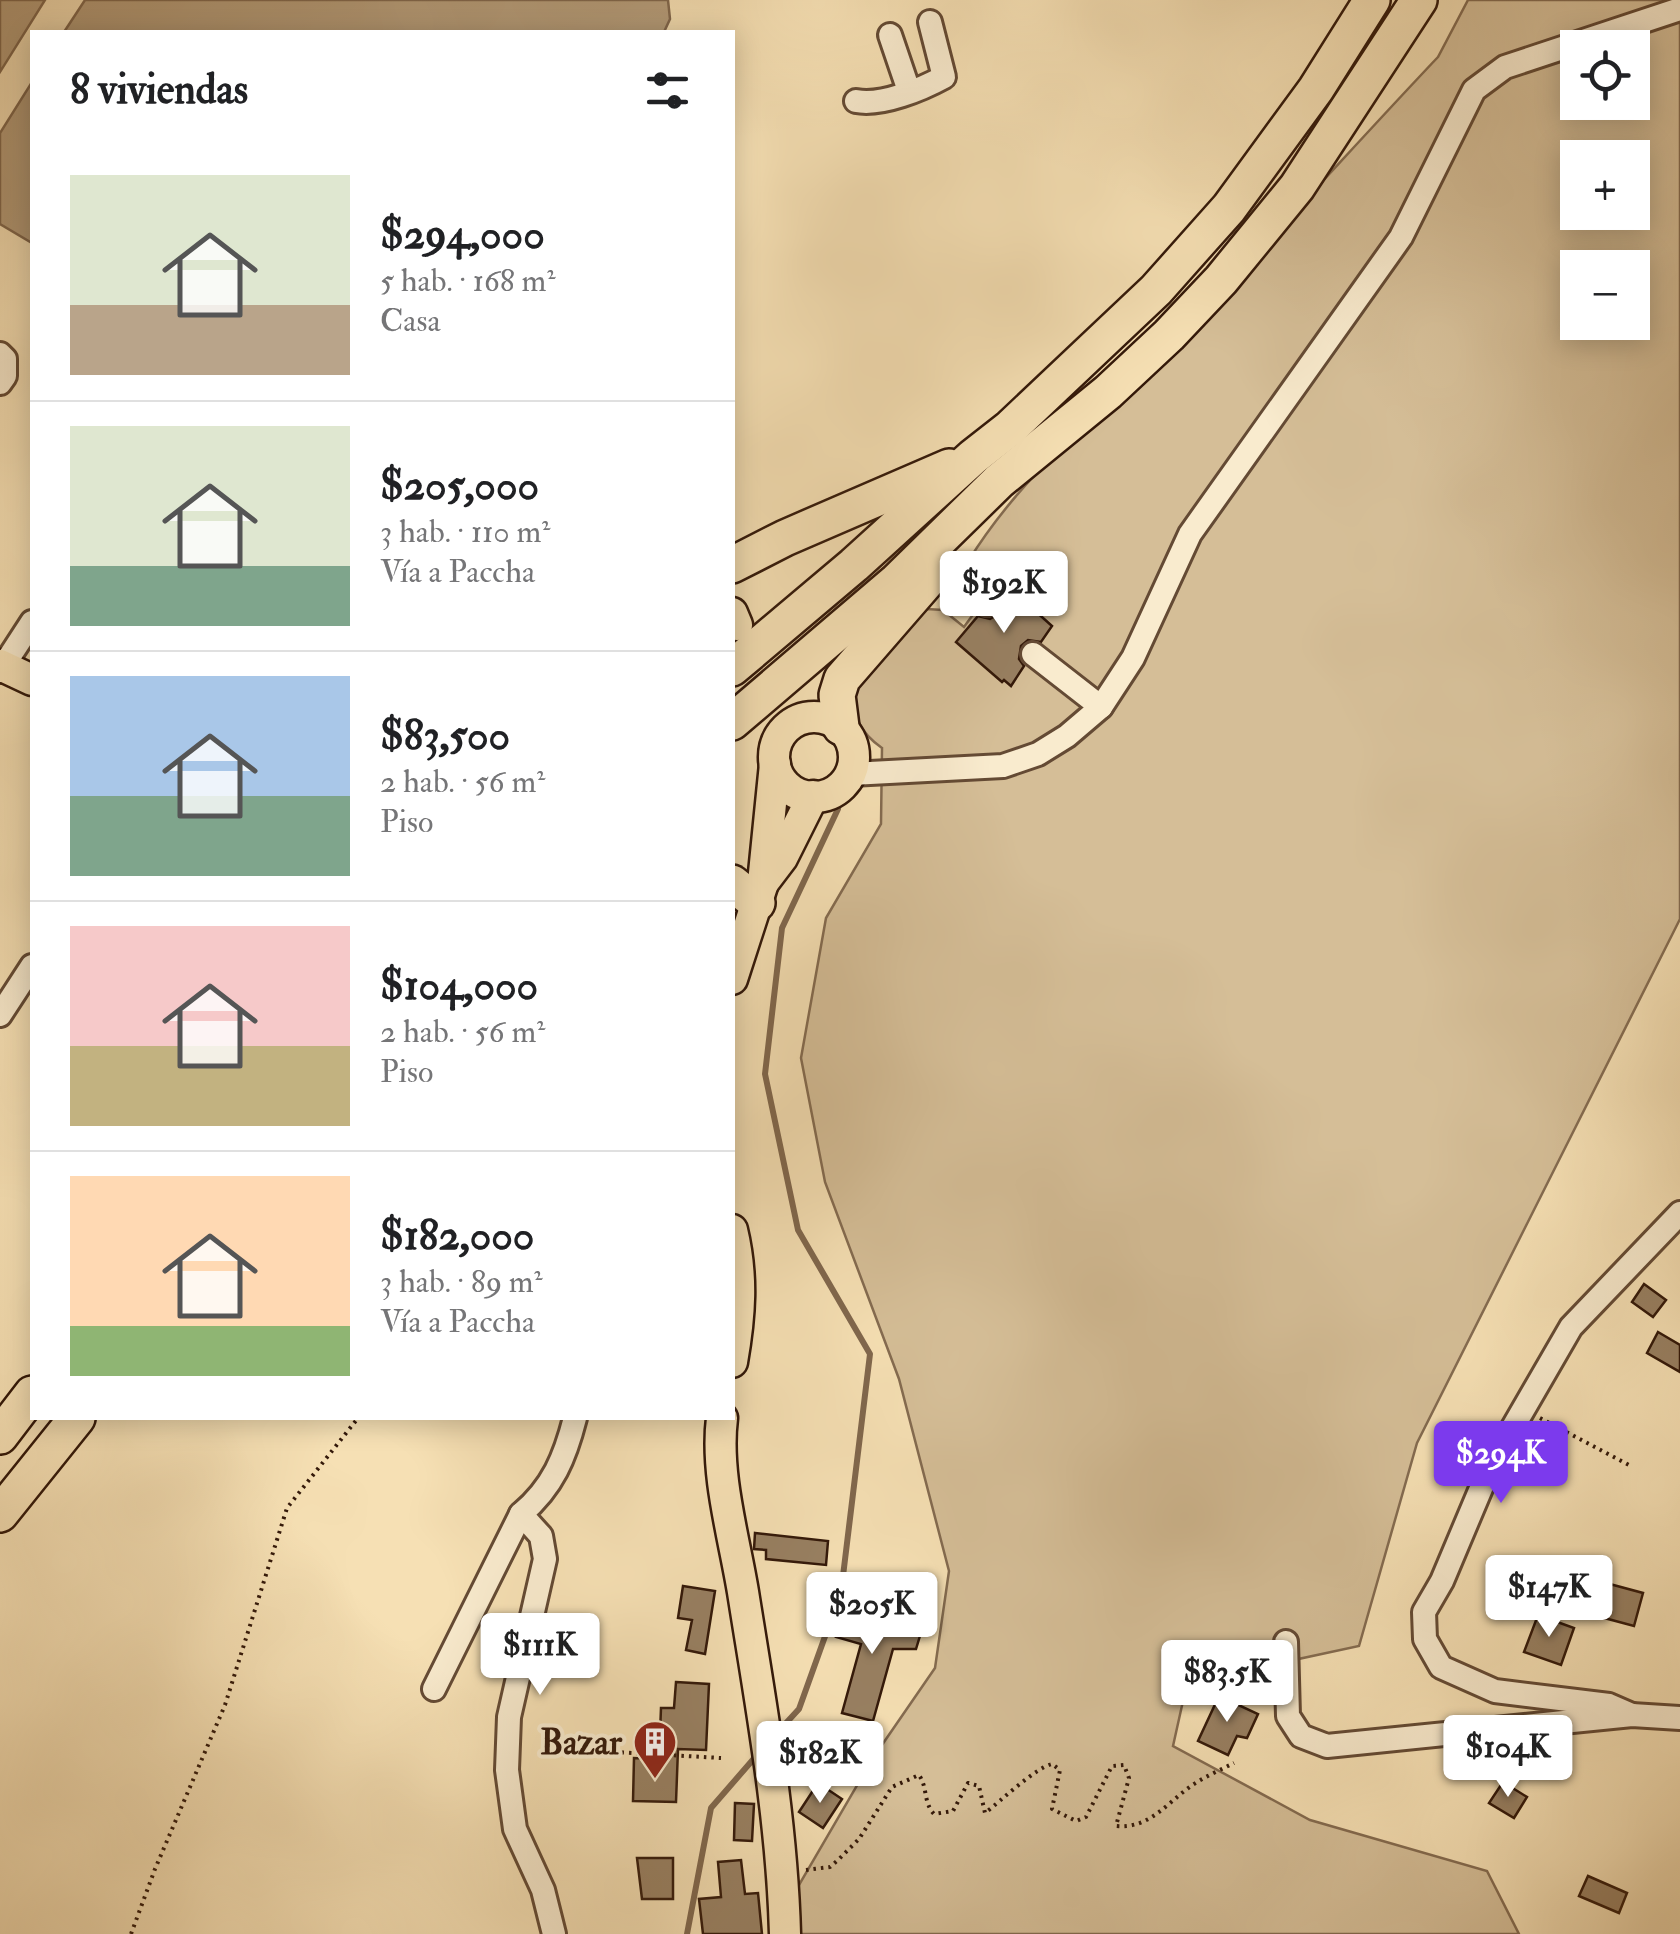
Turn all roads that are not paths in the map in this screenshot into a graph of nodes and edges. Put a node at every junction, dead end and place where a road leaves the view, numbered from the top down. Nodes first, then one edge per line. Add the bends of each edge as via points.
1 (1372, 0) edge
2 (1419, 0) edge
3 (1680, 9) edge
4 (930, 22) dead end
5 (890, 34) dead end
6 (909, 91) junction
7 (856, 101) dead end
8 (0, 354) edge
9 (0, 382) edge
10 (1032, 456) junction
11 (973, 457) junction
12 (944, 562) junction
13 (735, 564) edge
14 (987, 604) dead end
15 (30, 625) edge
16 (1033, 654) dead end
17 (735, 665) edge
18 (1, 667) edge
19 (30, 679) edge
20 (1101, 707) junction
21 (735, 719) edge
22 (841, 727) junction
23 (775, 764) junction
24 (851, 774) junction
25 (813, 796) junction
26 (751, 890) edge
27 (735, 965) edge
28 (30, 969) edge
29 (0, 1015) edge
30 (1680, 1213) edge
31 (735, 1246) edge
32 (735, 1346) edge
33 (30, 1397) edge
34 (76, 1420) edge
35 (574, 1420) edge
36 (722, 1420) edge
37 (0, 1436) edge
38 (0, 1514) edge
39 (521, 1514) junction
40 (1286, 1642) dead end
41 (434, 1690) dead end
42 (1632, 1715) junction
43 (1680, 1718) edge
44 (554, 1934) edge
45 (785, 1934) edge

1 - 11 highway via 1316,89 1194,249 1099,346
2 - 10 highway via 1262,230 1169,335
3 - 20 street via 1505,67 1474,90 1402,236 1190,534 1134,658
4 - 6 street via 946,74
5 - 6 street
6 - 7 street
8 - 9 street
10 - 12 highway
10 - 21 highway
11 - 13 highway
11 - 17 highway
12 - 14 street
12 - 22 highway via 842,679
15 - 18 street
16 - 20 street
18 - 19 main road
20 - 24 street via 1038,754 1003,766
22 - 23 main road via 818,716 777,720
22 - 24 main road via 854,749
23 - 25 main road via 788,787
23 - 26 main road
24 - 25 main road via 836,791
25 - 26 main road via 782,858
26 - 27 main road
28 - 29 street
30 - 42 street via 1572,1327 1490,1467 1424,1612 1425,1639 1441,1667 1495,1691 1609,1705
31 - 32 main road via 742,1310
33 - 37 highway
34 - 38 highway
35 - 39 street via 564,1460 541,1497
36 - 45 main road via 784,1881
39 - 41 street
39 - 44 street via 540,1536 545,1559 509,1716 507,1770 514,1829 543,1890
40 - 42 street via 1288,1716 1301,1736 1327,1746
42 - 43 street

